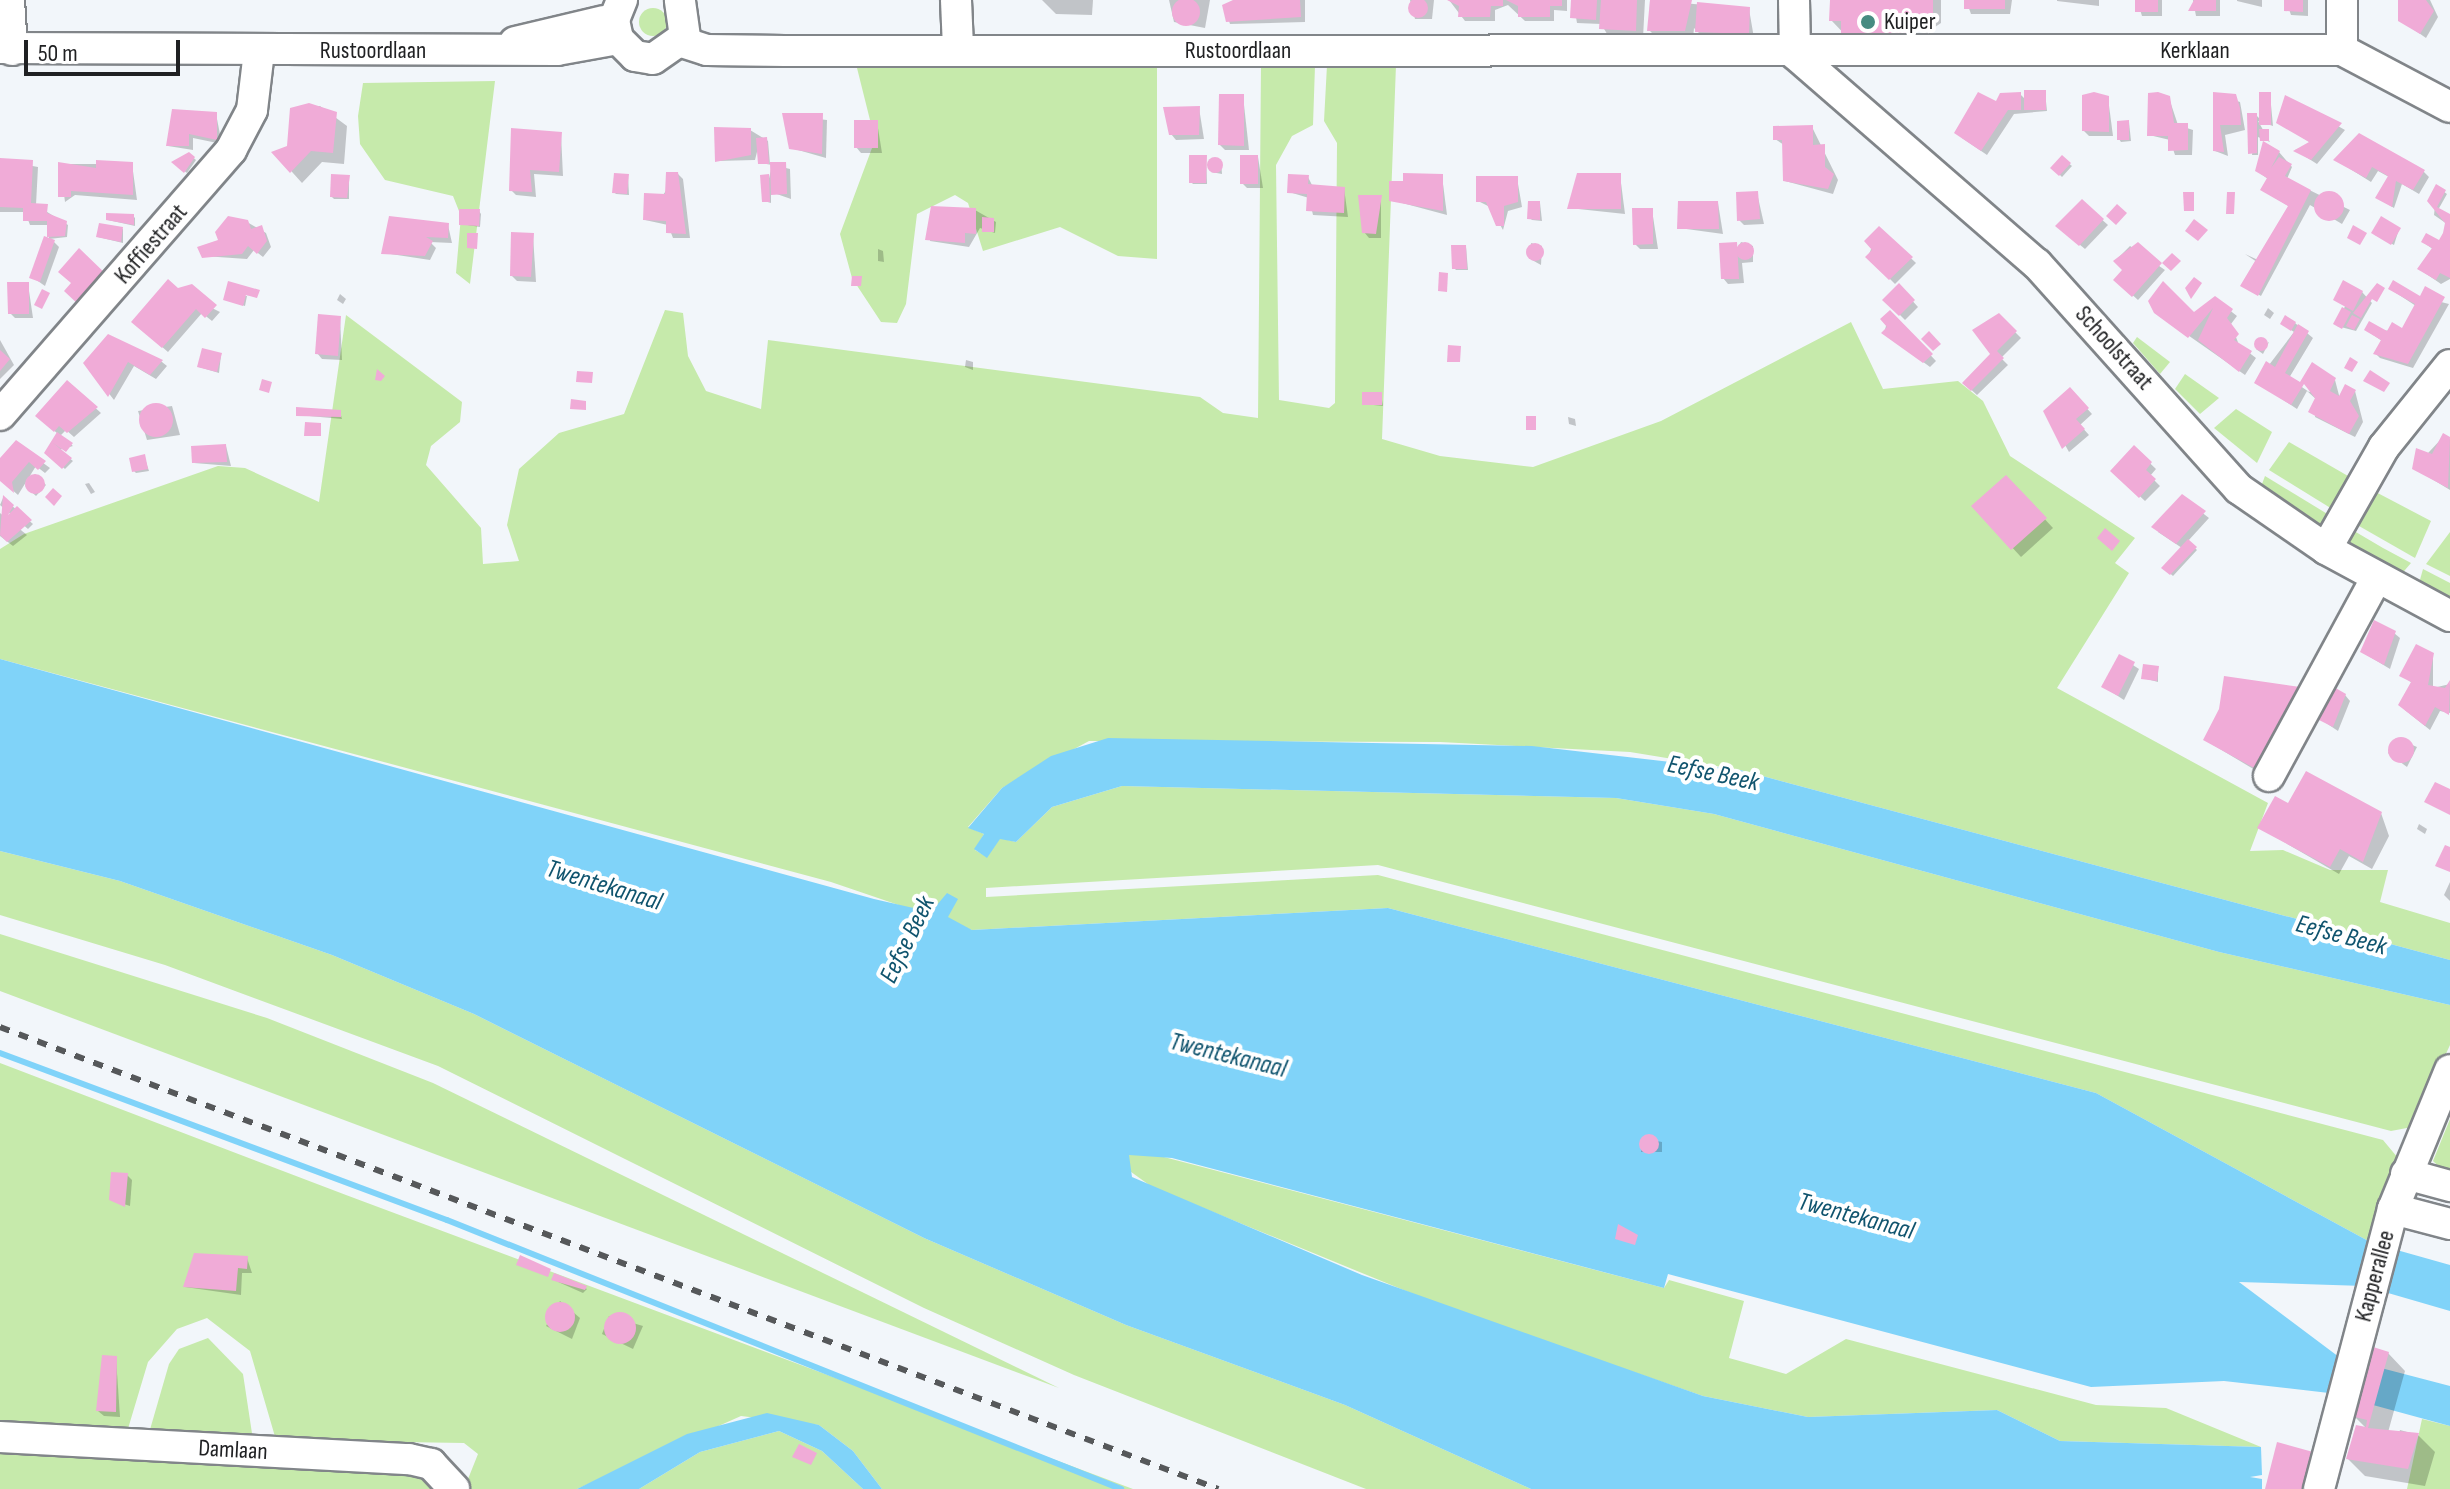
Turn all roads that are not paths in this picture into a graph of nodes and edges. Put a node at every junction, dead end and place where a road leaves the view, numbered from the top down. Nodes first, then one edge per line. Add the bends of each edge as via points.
1 (9, 0) edge
2 (680, 0) edge
3 (956, 0) edge
4 (1794, 0) edge
5 (2342, 0) edge
6 (618, 20) edge
7 (682, 42) junction
8 (958, 48) junction
9 (4, 50) edge
10 (2342, 50) junction
11 (259, 51) junction
12 (1795, 54) junction
13 (2450, 107) edge
14 (2450, 365) edge
15 (0, 415) edge
16 (2326, 549) junction
17 (2377, 577) junction
18 (2450, 616) edge
19 (2269, 776) dead end
20 (2450, 1070) edge
21 (2406, 1174) junction
22 (2450, 1186) edge
23 (2390, 1221) junction
24 (2450, 1224) edge
25 (0, 1437) edge
26 (454, 1489) edge
27 (2319, 1489) edge

1 - 9 street
2 - 7 street via 687,20
3 - 8 street
4 - 12 street
5 - 10 street
6 - 7 street via 646,59
6 - 11 street, Rustoordlaan via 493,49
7 - 8 street, Rustoordlaan via 707,50
8 - 12 street, Rustoordlaan
9 - 11 street, Rustoordlaan
10 - 12 street, Kerklaan
10 - 13 street, Kerklaan
11 - 15 street, Koffiestraat via 252,110 231,150
12 - 16 street, Schoolstraat via 2037,264 2239,489
14 - 16 street via 2384,447
16 - 17 street, Schoolstraat
17 - 18 street, Schoolstraat
17 - 19 street
20 - 21 street, Kapperallee
21 - 22 street
21 - 23 street, Kapperallee
23 - 24 street
23 - 27 street, Kapperallee
25 - 26 street, Damlaan via 421,1460

